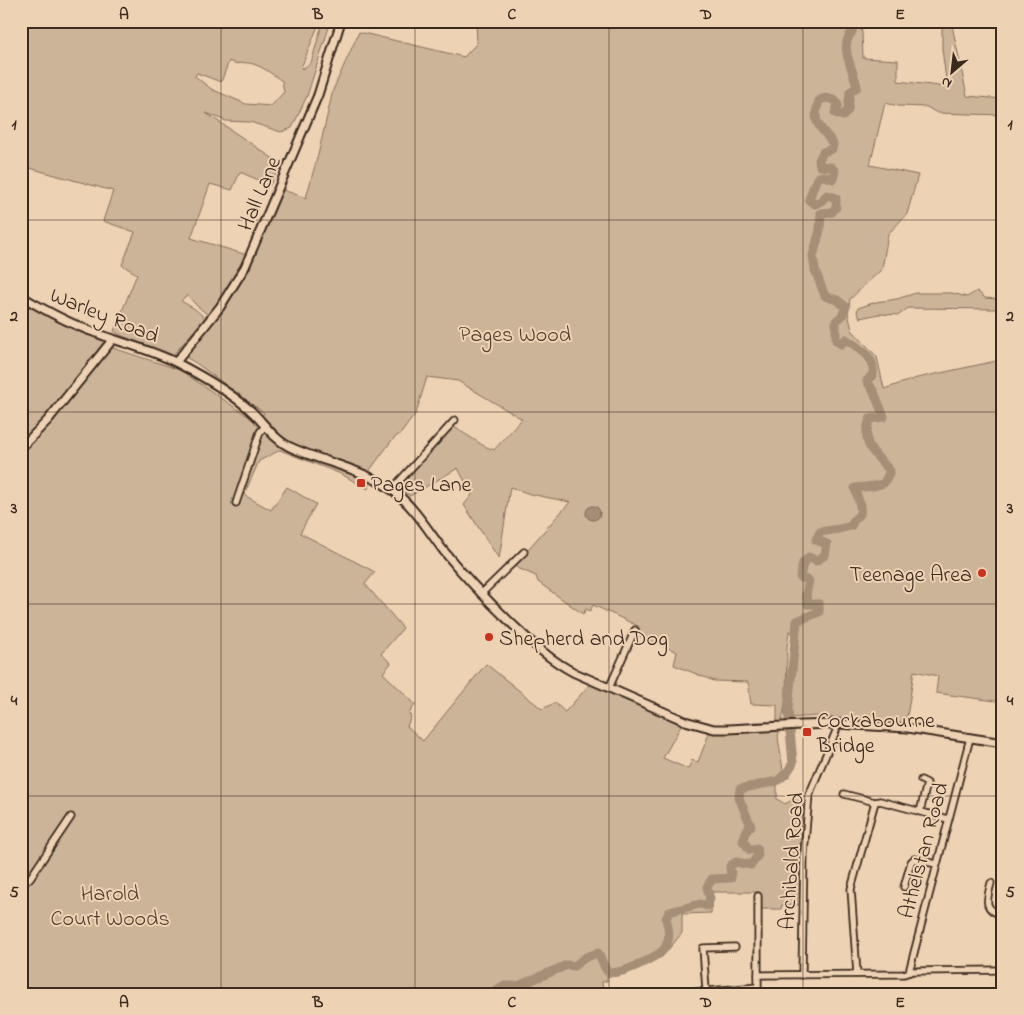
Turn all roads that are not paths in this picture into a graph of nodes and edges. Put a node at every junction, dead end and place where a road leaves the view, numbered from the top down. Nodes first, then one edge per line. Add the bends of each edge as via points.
1 (341, 21) edge
2 (21, 296) edge
3 (113, 339) junction
4 (176, 362) junction
5 (455, 420) dead end
6 (263, 429) junction
7 (21, 448) edge
8 (392, 489) junction
9 (236, 502) dead end
10 (524, 552) dead end
11 (481, 594) junction
12 (635, 630) dead end
13 (609, 688) junction
14 (836, 724) junction
15 (970, 738) junction
16 (1003, 744) edge
17 (921, 780) dead end
18 (844, 794) dead end
19 (874, 802) junction
20 (920, 812) junction
21 (71, 818) dead end
22 (948, 819) junction
23 (936, 864) junction
24 (991, 883) dead end
25 (21, 885) edge
26 (904, 887) dead end
27 (758, 896) dead end
28 (1003, 915) edge
29 (735, 947) dead end
30 (1003, 970) edge
31 (909, 972) junction
32 (857, 974) junction
33 (758, 975) junction
34 (802, 975) junction
35 (1003, 989) edge
36 (706, 990) junction
37 (670, 994) edge
38 (1000, 994) edge

1 - 4 street, Hall Lane via 318,95 245,268
2 - 3 street, Warley Road via 63,319
3 - 4 street, Warley Road
3 - 7 street via 48,420
4 - 6 street, Warley Road via 240,401 254,414
5 - 8 street
6 - 8 street, Warley Road via 287,446
6 - 9 street
8 - 11 street, Warley Road via 409,505
10 - 11 street
11 - 13 street, Warley Road via 552,661
12 - 13 street
13 - 14 street, Warley Road via 701,726 729,730
14 - 15 street, Warley Road via 908,728
14 - 34 street, Archibald Road via 809,795 804,854
15 - 16 street, Warley Road
15 - 22 street, Athelstan Road
17 - 20 street via 927,783
18 - 19 street
19 - 20 street
19 - 32 street via 851,889
20 - 22 street
21 - 25 street via 30,878
22 - 23 street, Athelstan Road
23 - 26 street via 914,859
23 - 31 street, Athelstan Road
24 - 28 street via 987,905
27 - 33 street
29 - 36 street via 703,948
30 - 31 street
31 - 32 street
32 - 34 street
33 - 34 street
33 - 36 street via 758,987
35 - 38 street
36 - 37 street

